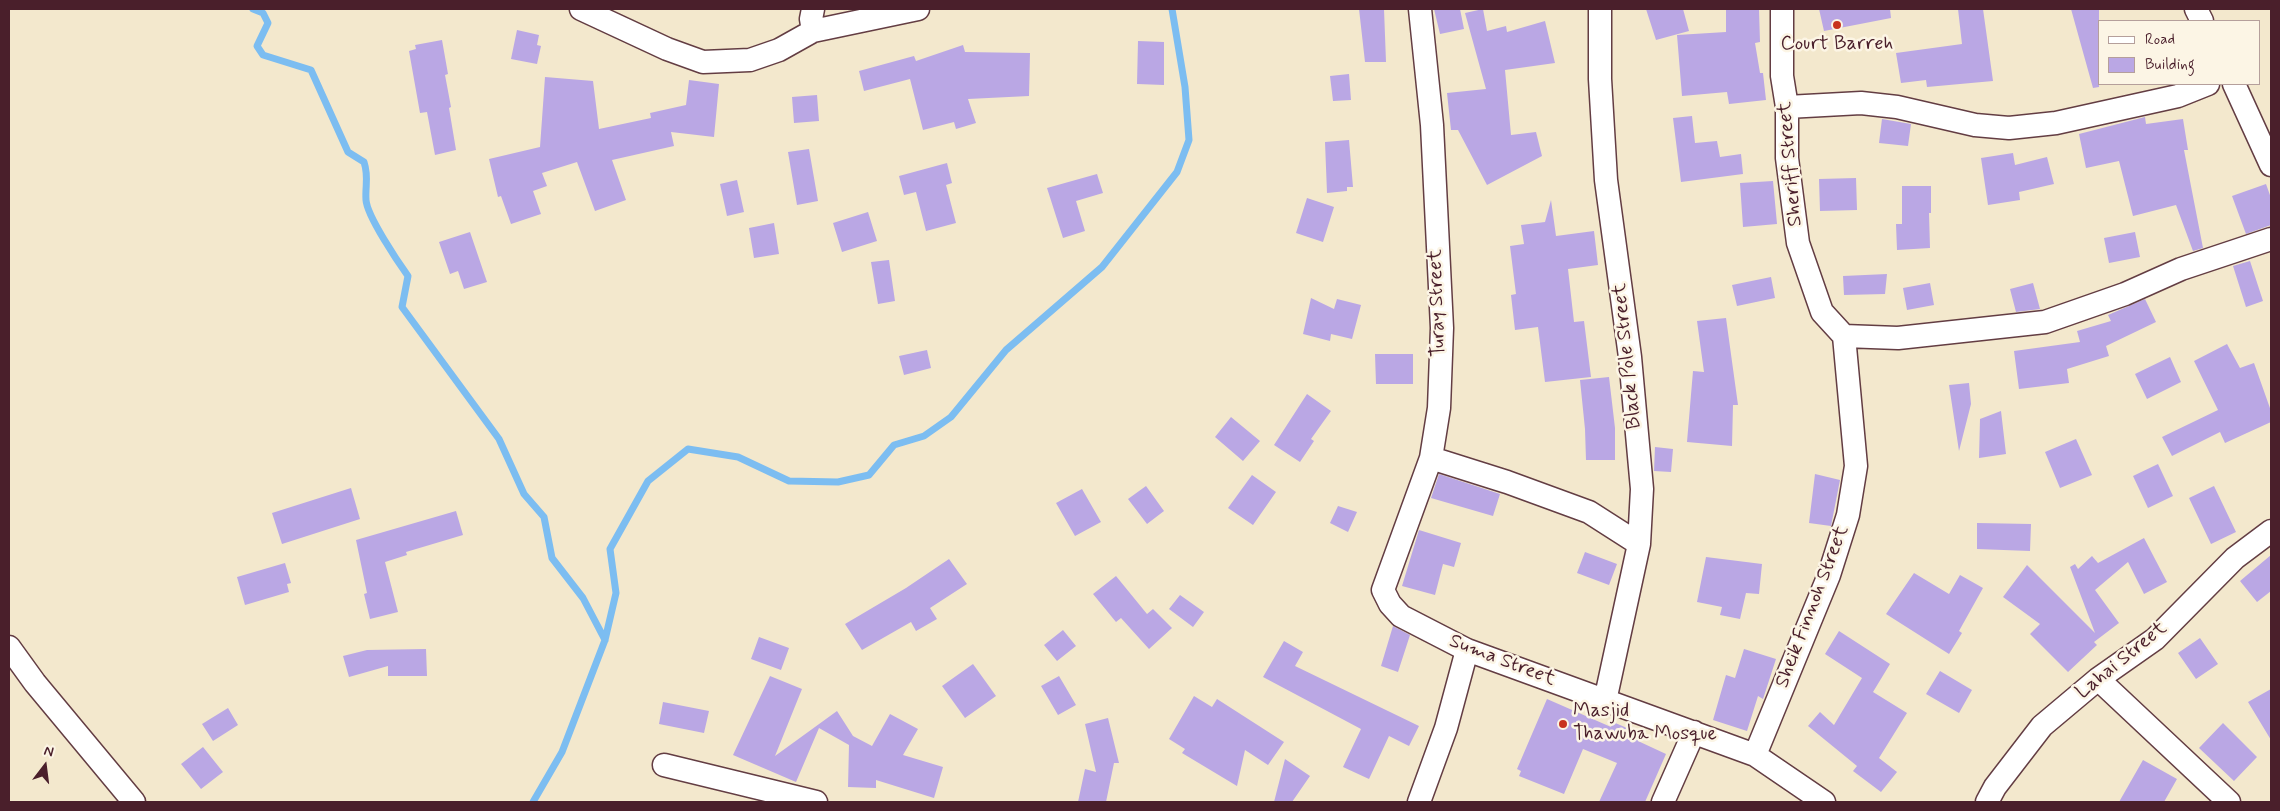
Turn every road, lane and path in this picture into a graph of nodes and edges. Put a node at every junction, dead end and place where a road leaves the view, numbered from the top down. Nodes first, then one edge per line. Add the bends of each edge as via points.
1 (581, 9) edge
2 (813, 9) edge
3 (918, 9) edge
4 (1420, 9) edge
5 (1600, 9) edge
6 (1782, 9) edge
7 (813, 31) junction
8 (2206, 85) edge
9 (2234, 85) edge
10 (1787, 107) junction
11 (2271, 165) edge
12 (2271, 238) edge
13 (1844, 336) junction
14 (1431, 458) junction
15 (2271, 532) edge
16 (1639, 544) junction
17 (1383, 590) joint
18 (9, 647) edge
19 (1467, 650) junction
20 (2098, 679) junction
21 (1606, 701) junction
22 (1694, 732) junction
23 (1755, 755) junction
24 (664, 765) dead end
25 (134, 802) edge
26 (816, 802) edge
27 (1419, 802) edge
28 (1663, 802) edge
29 (1824, 802) edge
30 (1986, 802) edge
31 (2229, 802) edge

1 - 7 street via 703,62 750,60 779,50
2 - 7 street
3 - 7 street
4 - 14 street, Turay Street via 1432,125 1442,328 1439,408
5 - 16 street, Black Pole Street via 1606,180 1630,357 1642,489
6 - 10 street, Sheriff Street via 1782,76
8 - 10 street via 2178,96 2056,123 2009,128 1975,125 1897,107 1861,104
9 - 11 street
10 - 13 street, Sheriff Street via 1787,158 1798,243 1822,312
12 - 13 street via 2045,322 1898,338
13 - 23 street, Sheik Finnoh Street via 1856,466 1848,515 1829,575
14 - 16 street via 1589,512
14 - 17 street, Turay Street
15 - 20 street, Lahai Street via 2235,558 2155,639
16 - 21 street, Black Pole Street
17 - 19 street, Suma Street via 1390,604 1402,616
18 - 25 street
19 - 21 street, Suma Street
19 - 27 street via 1446,728
20 - 30 street, Lahai Street via 2042,726
20 - 31 street
21 - 22 street, Suma Street
22 - 23 street, Suma Street
22 - 28 street
23 - 29 street, Suma Street
24 - 26 street

